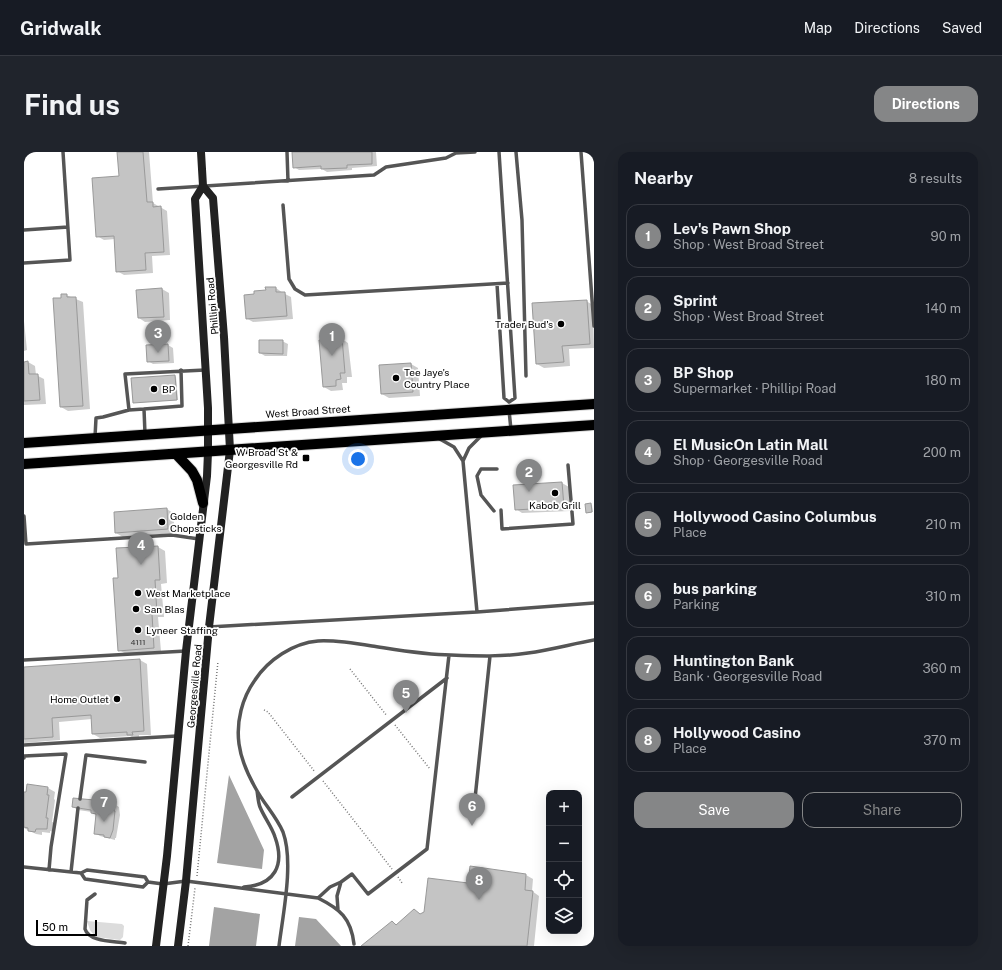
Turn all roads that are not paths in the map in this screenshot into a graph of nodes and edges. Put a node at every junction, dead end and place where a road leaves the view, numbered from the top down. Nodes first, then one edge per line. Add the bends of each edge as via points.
1 (63, 152) edge
2 (201, 152) edge
3 (287, 152) edge
4 (476, 152) edge
5 (499, 152) edge
6 (516, 152) edge
7 (581, 152) edge
8 (288, 181) junction
9 (203, 186) junction
10 (158, 189) dead end
11 (283, 205) dead end
12 (68, 227) junction
13 (24, 230) edge
14 (24, 263) edge
15 (508, 283) junction
16 (497, 284) junction
17 (594, 326) edge
18 (180, 370) junction
19 (205, 370) junction
20 (526, 376) dead end
21 (594, 404) edge
22 (509, 406) junction
23 (144, 409) junction
24 (129, 410) junction
25 (594, 425) edge
26 (229, 428) junction
27 (208, 430) junction
28 (511, 432) junction
29 (145, 434) junction
30 (483, 434) junction
31 (95, 437) junction
32 (436, 437) junction
33 (75, 439) junction
34 (24, 443) edge
35 (24, 449) edge
36 (230, 450) junction
37 (208, 452) junction
38 (176, 454) junction
39 (463, 461) junction
40 (24, 464) edge
41 (568, 465) dead end
42 (497, 469) dead end
43 (203, 503) junction
44 (501, 510) dead end
45 (494, 511) dead end
46 (24, 516) edge
47 (199, 538) junction
48 (25, 544) edge
49 (594, 603) edge
50 (477, 612) junction
51 (210, 627) junction
52 (594, 640) edge
53 (186, 650) junction
54 (449, 655) junction
55 (490, 656) junction
56 (24, 660) edge
57 (447, 678) junction
58 (177, 736) junction
59 (24, 745) edge
60 (24, 758) edge
61 (144, 762) dead end
62 (256, 788) junction
63 (292, 797) dead end
64 (80, 799) dead end
65 (78, 808) dead end
66 (474, 808) dead end
67 (24, 867) edge
68 (49, 870) junction
69 (71, 872) junction
70 (81, 874) junction
71 (186, 881) junction
72 (148, 882) junction
73 (341, 882) junction
74 (163, 884) junction
75 (236, 888) junction
76 (96, 894) dead end
77 (285, 895) junction
78 (318, 898) junction
79 (338, 910) junction
80 (125, 943) dead end
81 (354, 944) dead end
82 (156, 946) edge
83 (178, 946) edge
84 (279, 946) edge

1 - 12 lane
2 - 9 main road, Phillipi Road
3 - 8 lane
4 - 8 lane via 456,153 446,158 386,167 374,175
5 - 15 lane
6 - 20 lane via 522,220
7 - 17 lane
8 - 9 lane
9 - 10 lane
9 - 19 main road, Phillipi Road via 195,199
9 - 26 main road, Phillipi Road via 213,198
11 - 16 lane via 289,278 300,293 311,295
12 - 13 lane
12 - 14 lane via 70,260
15 - 16 lane
15 - 22 lane via 515,398
16 - 22 lane via 504,398
18 - 19 lane
18 - 23 lane via 182,406
18 - 24 lane via 125,374
19 - 27 main road, Phillipi Road
21 - 22 main road, West Broad Street
22 - 26 main road, West Broad Street
22 - 28 lane
23 - 24 lane
23 - 29 lane
24 - 31 lane via 96,418
25 - 28 main road
26 - 27 main road, West Broad Street
26 - 36 main road, Georgesville Road
27 - 29 main road, West Broad Street
27 - 37 main road, Georgesville Road
28 - 30 main road
29 - 31 main road, West Broad Street
30 - 32 main road
30 - 39 lane via 469,448
31 - 33 main road, West Broad Street
32 - 36 main road
32 - 39 lane via 454,447
33 - 34 main road, West Broad Street
33 - 35 main road via 53,448
36 - 37 main road
36 - 51 main road, Georgesville Road
37 - 38 main road
37 - 43 main road, Georgesville Road
38 - 40 main road
38 - 43 main road via 197,480
39 - 50 lane
41 - 44 lane via 572,524 502,529
42 - 45 lane via 481,469 477,476 481,495
43 - 47 main road, Georgesville Road
46 - 48 lane
47 - 48 lane via 172,535
47 - 53 main road, Georgesville Road
49 - 50 lane
50 - 51 lane
51 - 71 main road, Georgesville Road
52 - 55 lane via 527,653
53 - 56 lane
53 - 58 main road, Georgesville Road
54 - 55 lane
54 - 57 lane
54 - 62 lane via 317,641 298,646 279,656 264,669 251,686 243,702 239,723 239,743 243,761
55 - 66 lane
57 - 63 lane
57 - 73 lane via 427,849 368,894 352,874
58 - 59 lane
58 - 74 main road, Georgesville Road
60 - 68 lane via 66,754
61 - 64 lane via 86,755
62 - 75 lane via 260,807 275,837 279,856 278,866 269,880 250,887
62 - 77 lane via 283,832 288,859
65 - 69 lane
67 - 68 lane
68 - 69 lane
69 - 70 lane
70 - 72 lane via 87,870 133,875 145,877
70 - 72 lane via 85,879 143,887
71 - 74 lane
71 - 75 lane
71 - 83 main road, Georgesville Road
72 - 74 lane
73 - 78 lane via 330,887
73 - 79 lane via 337,896
74 - 82 main road, Georgesville Road
75 - 77 lane
76 - 80 lane via 88,900 86,933 94,938
77 - 78 lane
77 - 84 lane
78 - 79 lane
79 - 81 lane via 350,926

